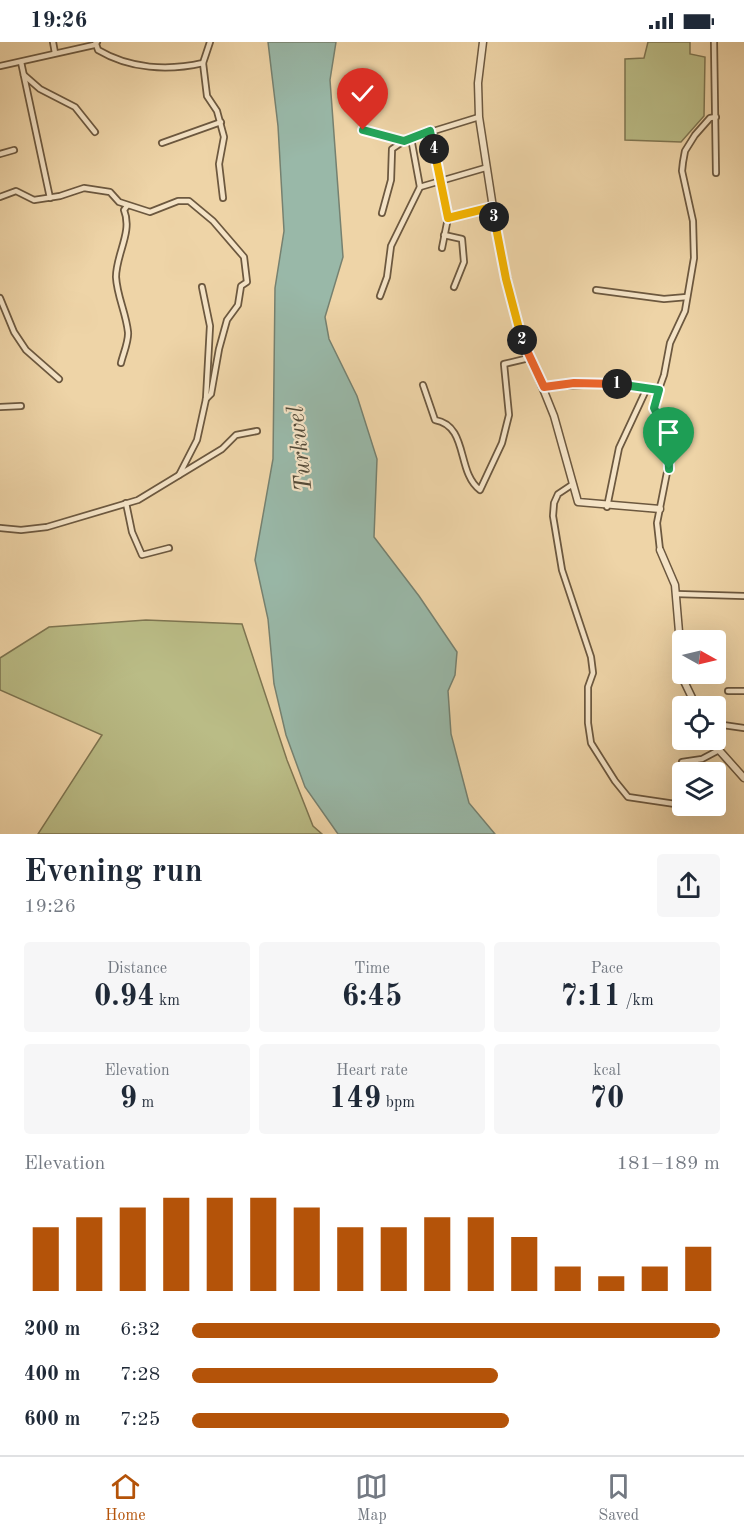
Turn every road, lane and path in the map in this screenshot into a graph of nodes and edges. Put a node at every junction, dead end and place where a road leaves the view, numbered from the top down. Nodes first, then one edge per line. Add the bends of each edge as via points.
1 (53, 42) edge
2 (210, 42) edge
3 (483, 42) edge
4 (714, 42) edge
5 (97, 43) edge
6 (55, 53) junction
7 (21, 62) junction
8 (203, 63) junction
9 (0, 66) edge
10 (24, 75) junction
11 (479, 117) junction
12 (716, 117) junction
13 (221, 122) junction
14 (363, 130) dead end
15 (430, 131) junction
16 (95, 132) dead end
17 (411, 138) junction
18 (404, 141) junction
19 (162, 143) dead end
20 (14, 150) dead end
21 (0, 154) edge
22 (486, 168) junction
23 (716, 173) dead end
24 (440, 181) junction
25 (420, 187) junction
26 (0, 197) edge
27 (50, 198) junction
28 (223, 198) dead end
29 (127, 206) junction
30 (492, 207) junction
31 (381, 213) dead end
32 (448, 218) junction
33 (444, 235) junction
34 (442, 248) dead end
35 (202, 287) dead end
36 (454, 287) dead end
37 (596, 290) dead end
38 (381, 296) dead end
39 (687, 297) junction
40 (0, 298) edge
41 (529, 358) junction
42 (121, 363) dead end
43 (59, 378) dead end
44 (423, 385) dead end
45 (544, 387) junction
46 (647, 388) junction
47 (659, 390) junction
48 (206, 399) junction
49 (21, 406) dead end
50 (0, 407) edge
51 (257, 431) dead end
52 (179, 475) junction
53 (573, 484) junction
54 (126, 503) junction
55 (607, 507) junction
56 (660, 509) junction
57 (0, 528) edge
58 (169, 548) dead end
59 (660, 550) joint
60 (676, 594) junction
61 (744, 596) edge
62 (744, 691) edge
63 (728, 692) dead end
64 (692, 696) edge
65 (726, 725) edge
66 (744, 728) edge
67 (719, 750) joint
68 (682, 762) dead end
69 (744, 778) edge
70 (672, 803) edge

1 - 6 street
2 - 8 street
3 - 11 street
4 - 12 street
5 - 6 street
5 - 8 street via 101,52 129,63 165,69
6 - 7 street
7 - 9 street
7 - 10 street
8 - 13 street via 207,96
10 - 16 street via 75,107
10 - 27 street
11 - 15 street
11 - 22 street
12 - 23 street
12 - 39 street via 710,118 695,135 684,157 682,171 694,232
13 - 19 street
13 - 28 street via 224,137 219,164
14 - 18 street
15 - 17 street
15 - 24 street
17 - 18 street
17 - 25 street
18 - 31 street via 392,149 391,180
20 - 21 street
22 - 24 street
22 - 30 street
24 - 25 street
24 - 32 street
25 - 38 street via 391,246
26 - 27 street via 17,191 34,200
27 - 29 street via 84,188 110,192
29 - 42 street via 127,233 116,277 128,333
29 - 48 street via 150,212 189,201 213,221 244,257 247,282 241,286 238,305 227,320 211,394
30 - 32 street
30 - 41 street via 517,324
32 - 33 street
33 - 34 street
33 - 36 street via 462,239 464,262
35 - 48 street via 210,326
37 - 39 street via 664,299
39 - 47 street via 670,343
40 - 43 street via 26,350
41 - 44 street via 504,364 509,415 502,443 480,490 470,481 453,429 435,420
41 - 45 street
45 - 46 street via 574,383
45 - 53 street
46 - 47 street
46 - 55 street via 619,448
47 - 56 street via 654,408 668,436 670,457
48 - 52 street via 197,440
49 - 50 street
51 - 52 street via 236,435 222,449
52 - 54 street
53 - 55 street via 578,502
53 - 70 street via 558,494 553,516 562,570 591,657 591,742 628,797
54 - 57 street via 47,527
54 - 58 street via 142,555
55 - 56 street
56 - 59 street
59 - 60 street
60 - 61 street
60 - 64 street via 681,668
62 - 63 street
65 - 66 street
67 - 68 street via 702,759
67 - 69 street

